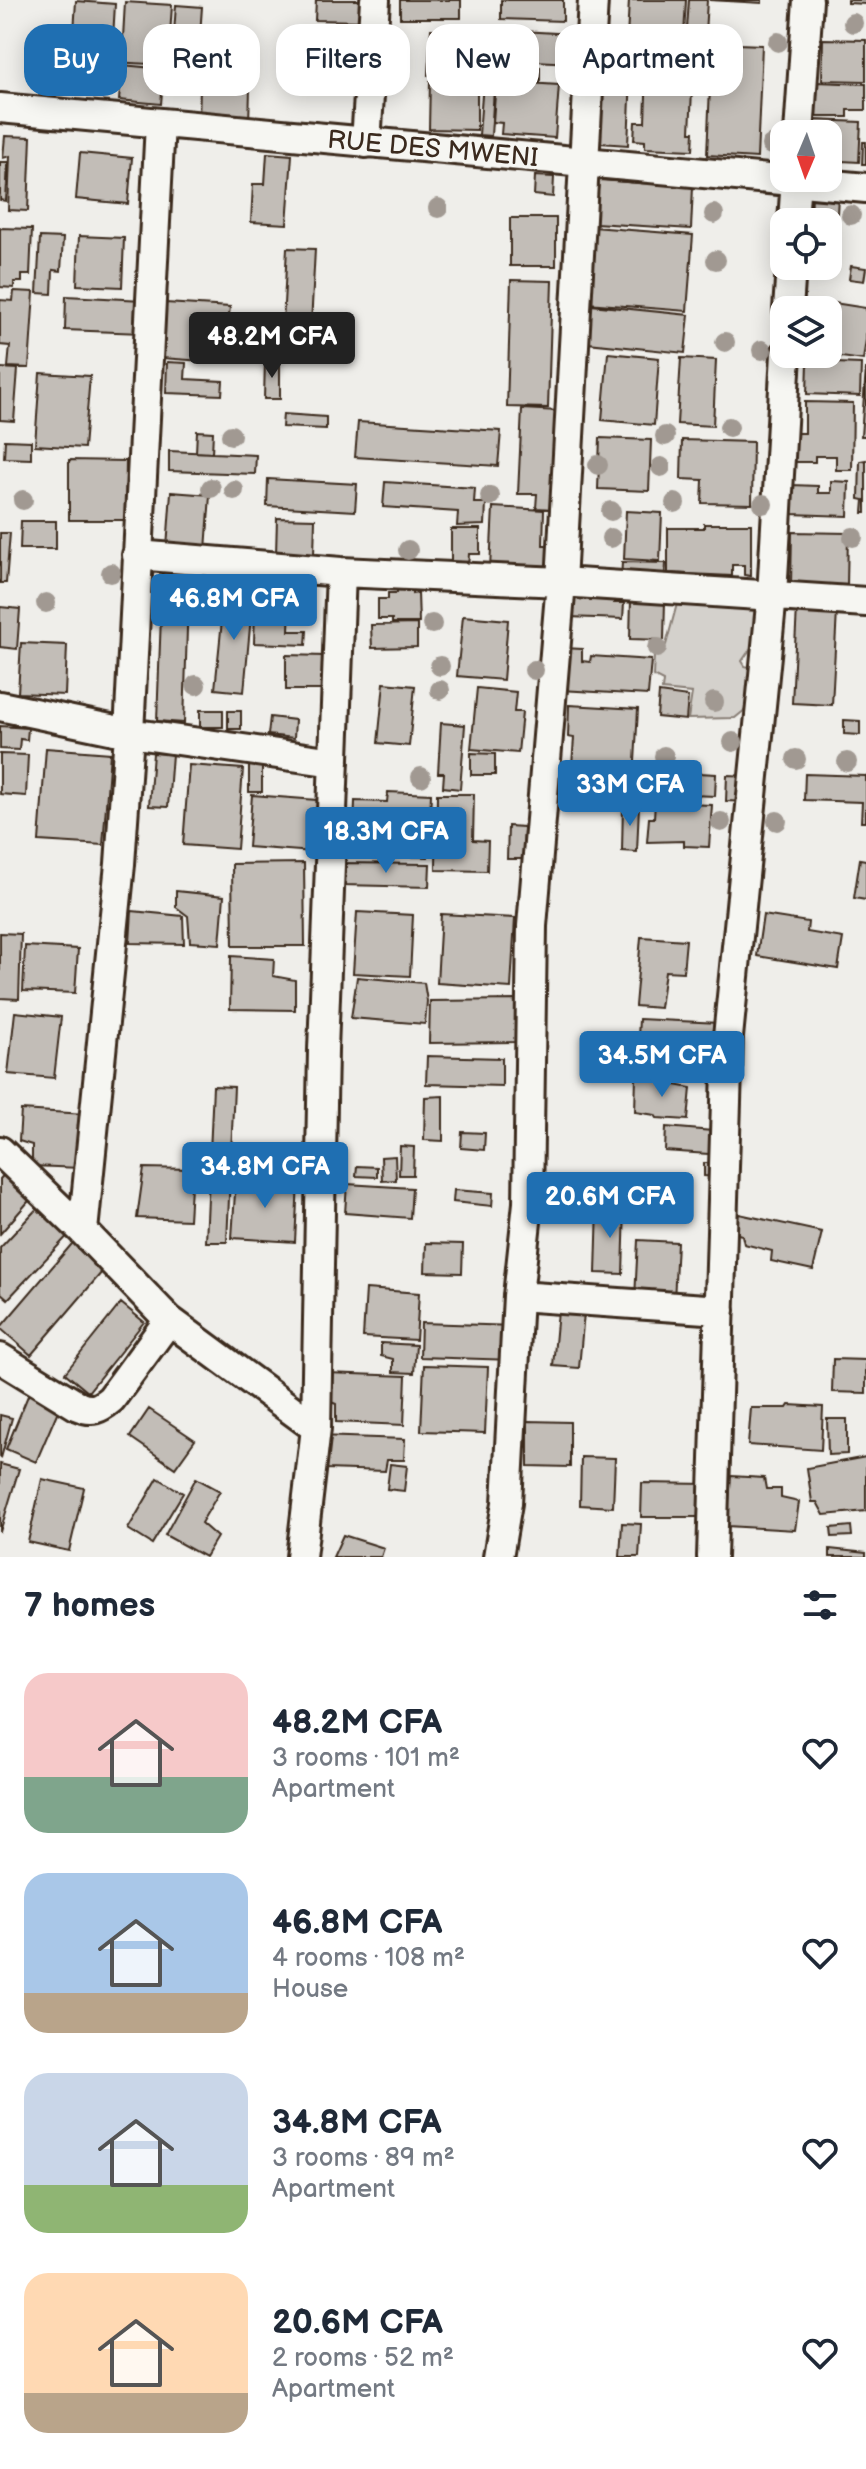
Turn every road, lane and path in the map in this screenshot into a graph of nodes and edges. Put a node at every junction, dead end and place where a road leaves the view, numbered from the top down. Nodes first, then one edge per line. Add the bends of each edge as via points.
1 (375, 0) edge
2 (593, 0) edge
3 (808, 0) edge
4 (0, 108) edge
5 (800, 120) edge
6 (160, 123) junction
7 (366, 143) junction
8 (583, 162) junction
9 (770, 177) edge
10 (842, 185) edge
11 (866, 188) edge
12 (785, 368) edge
13 (137, 555) junction
14 (341, 572) junction
15 (561, 582) junction
16 (772, 595) junction
17 (866, 602) edge
18 (0, 706) edge
19 (129, 733) junction
20 (334, 762) junction
21 (0, 1151) edge
22 (83, 1231) junction
23 (518, 1296) junction
24 (720, 1310) junction
25 (169, 1320) junction
26 (0, 1358) edge
27 (316, 1428) junction
28 (301, 1557) edge
29 (498, 1557) edge
30 (712, 1557) edge

1 - 7 street
2 - 8 street
3 - 5 street
4 - 6 street, RUE DES MWENI
6 - 7 street, RUE DES MWENI
6 - 13 street
7 - 8 street, RUE DES MWENI
8 - 9 street, RUE DES MWENI
8 - 15 street
10 - 11 street, RUE DES MWENI
12 - 16 street
13 - 14 street
13 - 19 street
14 - 15 street
14 - 20 street
15 - 16 street
15 - 23 street via 532,926 528,1203
16 - 17 street
16 - 24 street via 728,1037
18 - 19 street
19 - 20 street
19 - 22 street
20 - 27 street
21 - 22 street
22 - 25 street
23 - 24 street
23 - 29 street via 507,1503
24 - 30 street
25 - 26 street via 100,1408 78,1406
25 - 27 street
27 - 28 street

